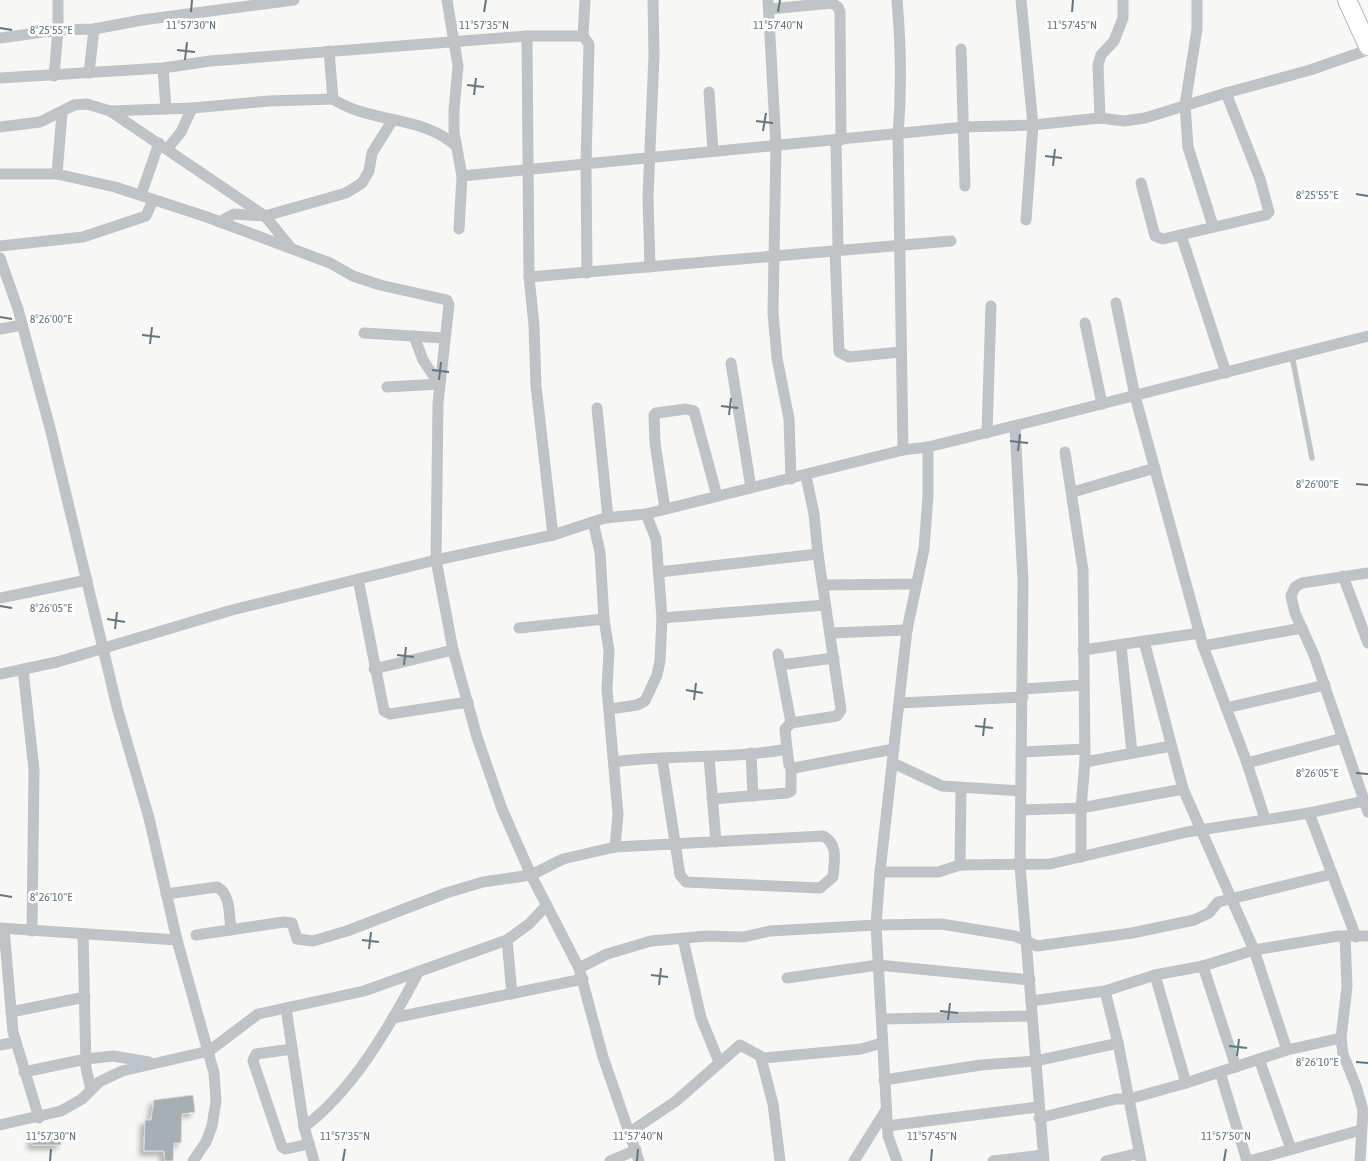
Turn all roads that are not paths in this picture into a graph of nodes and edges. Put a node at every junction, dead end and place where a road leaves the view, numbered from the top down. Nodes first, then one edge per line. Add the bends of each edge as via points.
1 (58, 0) edge
2 (294, 0) edge
3 (447, 0) edge
4 (585, 0) edge
5 (653, 0) edge
6 (897, 0) edge
7 (1021, 0) edge
8 (1124, 0) edge
9 (1196, 0) edge
10 (1347, 0) edge
11 (769, 4) edge
12 (94, 29) junction
13 (58, 30) junction
14 (528, 36) junction
15 (583, 36) junction
16 (0, 38) edge
17 (453, 44) junction
18 (1368, 46) edge
19 (961, 49) dead end
20 (1368, 50) edge
21 (329, 52) junction
22 (163, 68) junction
23 (89, 73) junction
24 (54, 76) junction
25 (0, 78) edge
26 (709, 92) dead end
27 (1226, 92) junction
28 (334, 100) junction
29 (1185, 105) junction
30 (192, 108) junction
31 (166, 109) junction
32 (110, 111) junction
33 (62, 112) junction
34 (1100, 118) junction
35 (392, 121) junction
36 (1033, 125) junction
37 (0, 127) edge
38 (964, 127) junction
39 (898, 135) junction
40 (839, 140) junction
41 (163, 146) junction
42 (776, 146) junction
43 (458, 147) junction
44 (712, 151) junction
45 (650, 158) junction
46 (586, 164) junction
47 (528, 170) junction
48 (0, 174) edge
49 (56, 174) junction
50 (462, 176) junction
51 (1141, 183) dead end
52 (965, 186) dead end
53 (140, 195) junction
54 (153, 200) junction
55 (265, 216) junction
56 (1026, 220) dead end
57 (219, 222) junction
58 (1213, 226) junction
59 (459, 229) dead end
60 (1181, 235) junction
61 (950, 241) dead end
62 (898, 244) junction
63 (0, 246) edge
64 (291, 248) junction
65 (837, 250) junction
66 (773, 256) junction
67 (0, 258) edge
68 (650, 266) junction
69 (587, 272) junction
70 (529, 277) junction
71 (1116, 303) dead end
72 (990, 306) dead end
73 (1085, 323) dead end
74 (22, 325) junction
75 (0, 329) edge
76 (364, 333) dead end
77 (414, 336) junction
78 (1368, 336) edge
79 (444, 338) junction
80 (901, 352) junction
81 (1292, 356) junction
82 (731, 363) dead end
83 (1226, 373) junction
84 (439, 384) junction
85 (387, 387) dead end
86 (1135, 396) junction
87 (1102, 404) junction
88 (597, 408) dead end
89 (1015, 426) junction
90 (987, 433) junction
91 (928, 447) junction
92 (904, 450) junction
93 (1065, 452) dead end
94 (1312, 458) dead end
95 (1155, 468) junction
96 (806, 476) junction
97 (791, 478) junction
98 (751, 488) junction
99 (1073, 492) junction
100 (717, 496) junction
101 (665, 509) junction
102 (646, 514) junction
103 (608, 518) junction
104 (593, 522) junction
105 (552, 535) junction
106 (818, 554) junction
107 (436, 560) junction
108 (659, 572) junction
109 (1368, 574) edge
110 (1343, 576) junction
111 (358, 579) junction
112 (87, 580) junction
113 (916, 584) junction
114 (824, 585) junction
115 (0, 598) edge
116 (825, 605) junction
117 (662, 618) junction
118 (604, 620) junction
119 (519, 628) dead end
120 (1302, 628) junction
121 (907, 630) junction
122 (830, 633) junction
123 (1200, 633) junction
124 (1144, 641) junction
125 (1368, 642) edge
126 (1121, 645) junction
127 (1204, 646) junction
128 (104, 648) junction
129 (453, 650) junction
130 (1083, 650) junction
131 (834, 658) junction
132 (23, 669) junction
133 (374, 669) junction
134 (0, 674) edge
135 (1084, 685) junction
136 (1325, 685) junction
137 (1023, 693) junction
138 (468, 702) junction
139 (900, 703) junction
140 (1226, 708) junction
141 (610, 709) junction
142 (791, 723) junction
143 (1343, 738) junction
144 (1171, 746) junction
145 (787, 749) junction
146 (894, 749) junction
147 (1085, 749) junction
148 (1022, 752) junction
149 (751, 753) junction
150 (1132, 753) junction
151 (709, 757) junction
152 (662, 758) junction
153 (614, 762) junction
154 (1085, 762) junction
155 (893, 763) junction
156 (1247, 763) junction
157 (791, 768) junction
158 (961, 789) junction
159 (1183, 790) junction
160 (1021, 791) junction
161 (753, 796) junction
162 (712, 799) junction
163 (1367, 804) edge
164 (1081, 808) junction
165 (1021, 810) junction
166 (1308, 813) junction
167 (1264, 819) junction
168 (1200, 830) junction
169 (716, 842) junction
170 (676, 844) junction
171 (615, 846) junction
172 (1081, 857) junction
173 (960, 865) junction
174 (1020, 866) junction
175 (880, 872) junction
176 (1332, 874) junction
177 (531, 875) junction
178 (166, 894) junction
179 (1233, 898) junction
180 (548, 905) junction
181 (876, 925) junction
182 (2, 929) edge
183 (231, 930) junction
184 (32, 931) junction
185 (84, 934) junction
186 (196, 935) dead end
187 (1350, 936) junction
188 (1368, 936) edge
189 (683, 939) junction
190 (177, 940) junction
191 (507, 940) junction
192 (1027, 940) junction
193 (1254, 950) junction
194 (878, 965) junction
195 (1203, 966) junction
196 (419, 971) junction
197 (581, 974) junction
198 (1156, 975) junction
199 (787, 978) dead end
200 (1030, 980) junction
201 (1105, 991) junction
202 (512, 994) junction
203 (85, 998) junction
204 (1031, 1001) junction
205 (286, 1008) junction
206 (11, 1012) junction
207 (1032, 1016) junction
208 (392, 1018) junction
209 (882, 1019) junction
210 (1341, 1038) junction
211 (16, 1042) junction
212 (1118, 1042) junction
213 (882, 1043) junction
214 (0, 1045) edge
215 (292, 1049) junction
216 (1287, 1050) junction
217 (209, 1052) junction
218 (761, 1058) junction
219 (86, 1059) junction
220 (1259, 1059) junction
221 (1035, 1061) junction
222 (156, 1062) junction
223 (719, 1062) junction
224 (1236, 1067) junction
225 (24, 1072) junction
226 (1220, 1072) junction
227 (884, 1080) junction
228 (1186, 1083) junction
229 (91, 1090) junction
230 (1129, 1099) junction
231 (886, 1110) junction
232 (1038, 1112) junction
233 (39, 1118) junction
234 (0, 1125) edge
235 (887, 1126) junction
236 (304, 1127) junction
237 (1361, 1130) junction
238 (630, 1132) junction
239 (309, 1144) junction
240 (1291, 1149) junction
241 (638, 1156) edge
242 (1140, 1157) edge
243 (1043, 1158) edge
244 (194, 1161) edge
245 (314, 1161) edge
246 (610, 1161) edge
247 (780, 1161) edge
248 (854, 1161) edge
249 (897, 1161) edge
250 (993, 1161) edge
251 (1106, 1161) edge
252 (1248, 1161) edge
253 (1360, 1161) edge

1 - 13 street
2 - 12 street
3 - 17 street
4 - 15 street
5 - 45 street
6 - 39 street via 901,86
7 - 36 street
8 - 34 street via 1114,41 1098,65
9 - 29 street via 1197,29
10 - 18 main road
11 - 40 street via 832,3 838,7
11 - 42 street
12 - 13 street
12 - 23 street
13 - 16 street
13 - 24 street
14 - 15 street
14 - 17 street
14 - 47 street
15 - 46 street via 589,44
17 - 21 street
17 - 43 street via 458,66 454,110
19 - 38 street
20 - 27 street via 1310,70
21 - 22 street
21 - 28 street
22 - 23 street
22 - 31 street
23 - 24 street
24 - 25 street
26 - 44 street
27 - 29 street
27 - 58 street via 1269,208 1266,215
28 - 30 street via 269,100
28 - 35 street
29 - 34 street via 1145,118 1124,121
29 - 58 street via 1188,147
30 - 31 street
30 - 41 street via 181,132
31 - 32 street
32 - 33 street via 87,104 74,105
32 - 41 street
33 - 37 street via 40,122
33 - 49 street
34 - 36 street
35 - 43 street via 446,136
35 - 55 street via 372,153 369,171 362,183 346,193
36 - 38 street
36 - 56 street
38 - 39 street
38 - 52 street
39 - 40 street
39 - 62 street
40 - 42 street
40 - 65 street
41 - 53 street
41 - 55 street
42 - 44 street
42 - 66 street
43 - 50 street
44 - 45 street
45 - 46 street
45 - 68 street
46 - 47 street
46 - 69 street
47 - 50 street
47 - 70 street
48 - 49 street
49 - 53 street
50 - 59 street
51 - 60 street via 1155,236 1163,239
53 - 54 street
54 - 57 street
54 - 63 street via 146,216 83,237
55 - 57 street via 234,214
55 - 64 street
57 - 64 street
58 - 60 street
60 - 83 street
61 - 62 street
62 - 65 street
62 - 80 street
64 - 79 street via 353,276 446,300 449,305
65 - 66 street
65 - 80 street via 839,352 848,357
66 - 68 street
66 - 97 street via 773,313 777,358 789,419
67 - 74 street
68 - 69 street
69 - 70 street
70 - 105 street via 536,386
71 - 86 street
72 - 90 street
73 - 87 street
74 - 75 street
74 - 112 street
76 - 77 street
77 - 79 street
77 - 84 street via 423,360
78 - 81 street
79 - 84 street
80 - 92 street
81 - 83 street
81 - 94 lane
82 - 98 street
83 - 86 street
84 - 85 street
84 - 107 street
86 - 87 street
86 - 95 street
87 - 89 street
88 - 103 street
89 - 90 street
89 - 137 street via 1021,510
90 - 91 street
91 - 92 street
91 - 113 street via 924,549
92 - 96 street
93 - 99 street
95 - 99 street
95 - 123 street
96 - 97 street
96 - 106 street
97 - 98 street
98 - 100 street
99 - 130 street via 1083,570
100 - 101 street
100 - 101 street via 694,410 656,413 655,443
101 - 102 street
102 - 103 street
102 - 108 street via 656,539
103 - 104 street
104 - 105 street
104 - 118 street via 600,552
105 - 107 street
106 - 108 street
106 - 114 street
107 - 111 street
107 - 129 street
108 - 117 street
109 - 110 street
110 - 120 street via 1314,580 1295,587 1291,596
110 - 125 street
111 - 128 street via 232,610
111 - 133 street
112 - 115 street
112 - 128 street
113 - 114 street
113 - 121 street
114 - 116 street
116 - 117 street
116 - 122 street
117 - 141 street via 660,661 645,701
118 - 119 street
118 - 141 street via 609,651 607,689
120 - 127 street
120 - 136 street
121 - 122 street
121 - 139 street
122 - 131 street
123 - 124 street
123 - 127 street
124 - 126 street
124 - 144 street
126 - 130 street
126 - 150 street
127 - 140 street
128 - 132 street
128 - 178 street
129 - 133 street
129 - 138 street
130 - 135 street
131 - 142 street via 840,713
131 - 142 street via 779,659
132 - 134 street
132 - 184 street via 34,770
133 - 138 street via 381,704 390,714
135 - 137 street
135 - 147 street
136 - 140 street
136 - 143 street
137 - 139 street
137 - 148 street
138 - 177 street via 502,808
139 - 146 street
140 - 156 street
141 - 153 street
142 - 145 street via 785,728
143 - 156 street
143 - 163 street
144 - 150 street
144 - 159 street
145 - 149 street
145 - 157 street
146 - 155 street
146 - 157 street
147 - 148 street
147 - 154 street
148 - 160 street
149 - 151 street
149 - 161 street
150 - 154 street
151 - 152 street
151 - 162 street
152 - 153 street
152 - 170 street
153 - 171 street via 618,814
154 - 164 street
155 - 158 street via 942,786
155 - 175 street
156 - 167 street
157 - 161 street via 792,791
158 - 160 street
158 - 173 street
159 - 164 street
159 - 168 street
160 - 165 street
161 - 162 street
162 - 169 street
163 - 166 street
164 - 165 street
164 - 172 street
165 - 174 street
166 - 167 street
166 - 176 street
167 - 168 street
168 - 172 street
168 - 179 street
169 - 170 street
169 - 170 street via 823,836 834,846 833,877 820,888 686,882 680,875
170 - 171 street
171 - 177 street via 564,859
172 - 174 street
173 - 174 street
173 - 175 street via 938,872
174 - 192 street
175 - 181 street
176 - 179 street
176 - 187 street
177 - 180 street
177 - 183 street via 484,882 446,893 313,941 297,939 292,924 284,922
178 - 183 street via 217,887 223,890
178 - 190 street
179 - 192 street via 1218,902 1209,913 1194,920 1132,933 1037,946
179 - 193 street
180 - 191 street
180 - 197 street
181 - 189 street
181 - 192 street via 941,924
181 - 194 street
182 - 184 street
182 - 206 street
183 - 186 street
184 - 185 street
185 - 190 street
185 - 203 street
187 - 188 street
187 - 193 street
187 - 210 street
189 - 197 street via 652,941 607,954
189 - 223 street via 701,1018
190 - 217 street
191 - 196 street
191 - 202 street
192 - 200 street
193 - 195 street
193 - 216 street
194 - 199 street
194 - 200 street
194 - 209 street
195 - 198 street
195 - 224 street
196 - 205 street via 364,991
196 - 208 street
197 - 202 street
197 - 238 street via 603,1057
198 - 201 street
198 - 228 street
200 - 204 street
201 - 204 street
201 - 212 street
202 - 208 street
203 - 206 street
203 - 219 street
204 - 207 street
205 - 215 street
205 - 217 street via 258,1014
206 - 211 street
207 - 209 street
207 - 221 street
208 - 236 street via 339,1096
209 - 213 street
210 - 216 street
210 - 237 street via 1343,1054 1363,1110
211 - 214 street
211 - 225 street
212 - 221 street
212 - 230 street
213 - 218 street via 861,1049
213 - 227 street
215 - 236 street
215 - 239 street via 256,1054 253,1060 282,1147
216 - 220 street
217 - 222 street
217 - 244 street via 216,1101 212,1126
218 - 223 street via 742,1045
218 - 247 street via 773,1104
219 - 222 street via 113,1056
219 - 225 street
219 - 229 street
220 - 224 street
220 - 240 street
221 - 227 street
221 - 232 street
222 - 229 street via 122,1071 98,1082
223 - 238 street via 676,1101
224 - 226 street
225 - 233 street
226 - 228 street
226 - 252 street
227 - 231 street
228 - 230 street
229 - 233 street via 61,1111
230 - 232 street
230 - 242 street
231 - 235 street
231 - 248 street
232 - 235 street
232 - 243 street
233 - 234 street
235 - 249 street
236 - 239 street
237 - 240 street
237 - 253 street
238 - 241 street
239 - 245 street
240 - 252 street
241 - 246 street
242 - 251 street
243 - 250 street

